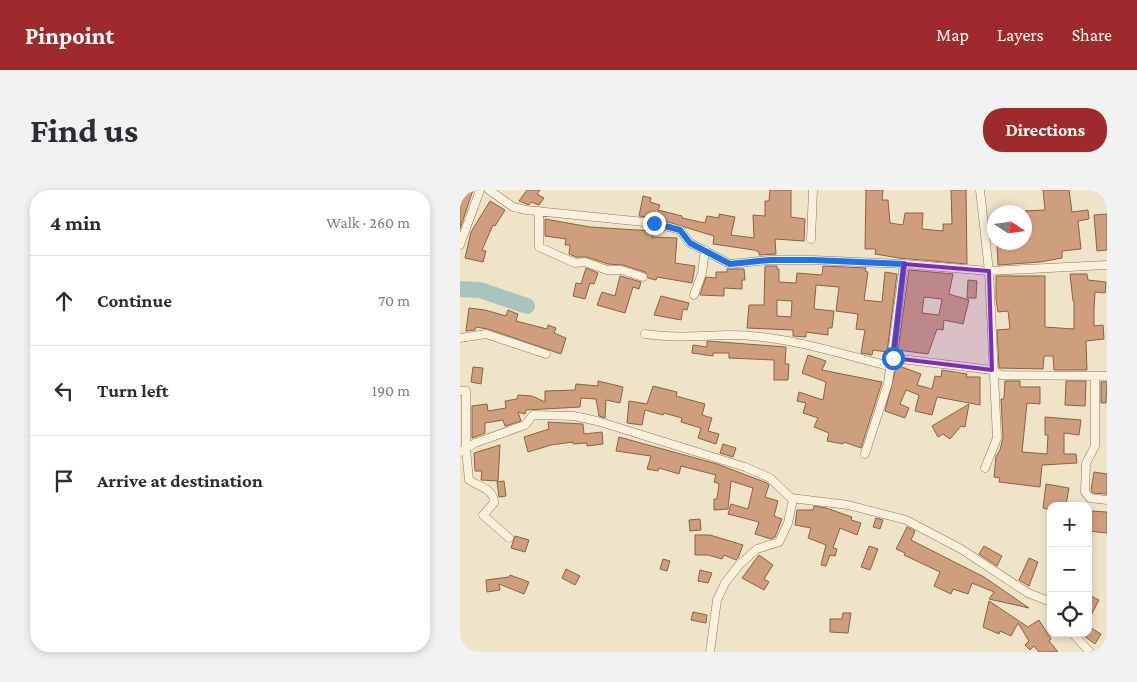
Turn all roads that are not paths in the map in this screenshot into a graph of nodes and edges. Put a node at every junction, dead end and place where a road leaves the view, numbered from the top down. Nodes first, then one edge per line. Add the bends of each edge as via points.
1 (480, 190) edge
2 (489, 190) edge
3 (813, 190) edge
4 (980, 190) edge
5 (540, 211) junction
6 (811, 240) dead end
7 (460, 244) edge
8 (705, 250) junction
9 (904, 264) junction
10 (1107, 266) edge
11 (989, 271) junction
12 (642, 277) dead end
13 (694, 295) dead end
14 (645, 334) dead end
15 (460, 338) edge
16 (546, 354) dead end
17 (893, 358) junction
18 (992, 370) junction
19 (1095, 376) junction
20 (1107, 376) edge
21 (460, 390) edge
22 (463, 451) edge
23 (865, 454) dead end
24 (985, 468) dead end
25 (791, 498) junction
26 (1107, 500) edge
27 (509, 538) dead end
28 (1047, 600) edge
29 (1076, 637) edge
30 (710, 652) edge
31 (1090, 652) edge

1 - 7 street
2 - 5 street via 513,207
3 - 6 street
4 - 11 street
5 - 8 street via 654,223 680,230 690,243
5 - 12 street via 539,247 575,263 584,262
8 - 9 street via 730,264 805,260
8 - 13 street via 702,273
9 - 11 street
9 - 17 street
10 - 11 street
11 - 18 street
14 - 17 street via 726,335 789,341 885,365
15 - 16 street via 486,334
17 - 18 street
17 - 23 street
18 - 19 street via 1001,375
18 - 24 street via 997,438
19 - 20 street
19 - 26 street via 1096,446 1086,464 1085,492 1090,498
21 - 22 street via 466,390
22 - 25 street via 475,443 525,425 534,415 574,416 745,468 770,478
22 - 27 street via 469,480 494,496 494,503 483,515
25 - 28 street via 848,505 906,520 961,549 1028,593
25 - 30 street via 788,522 779,542 757,549 725,583 717,600
29 - 31 street

